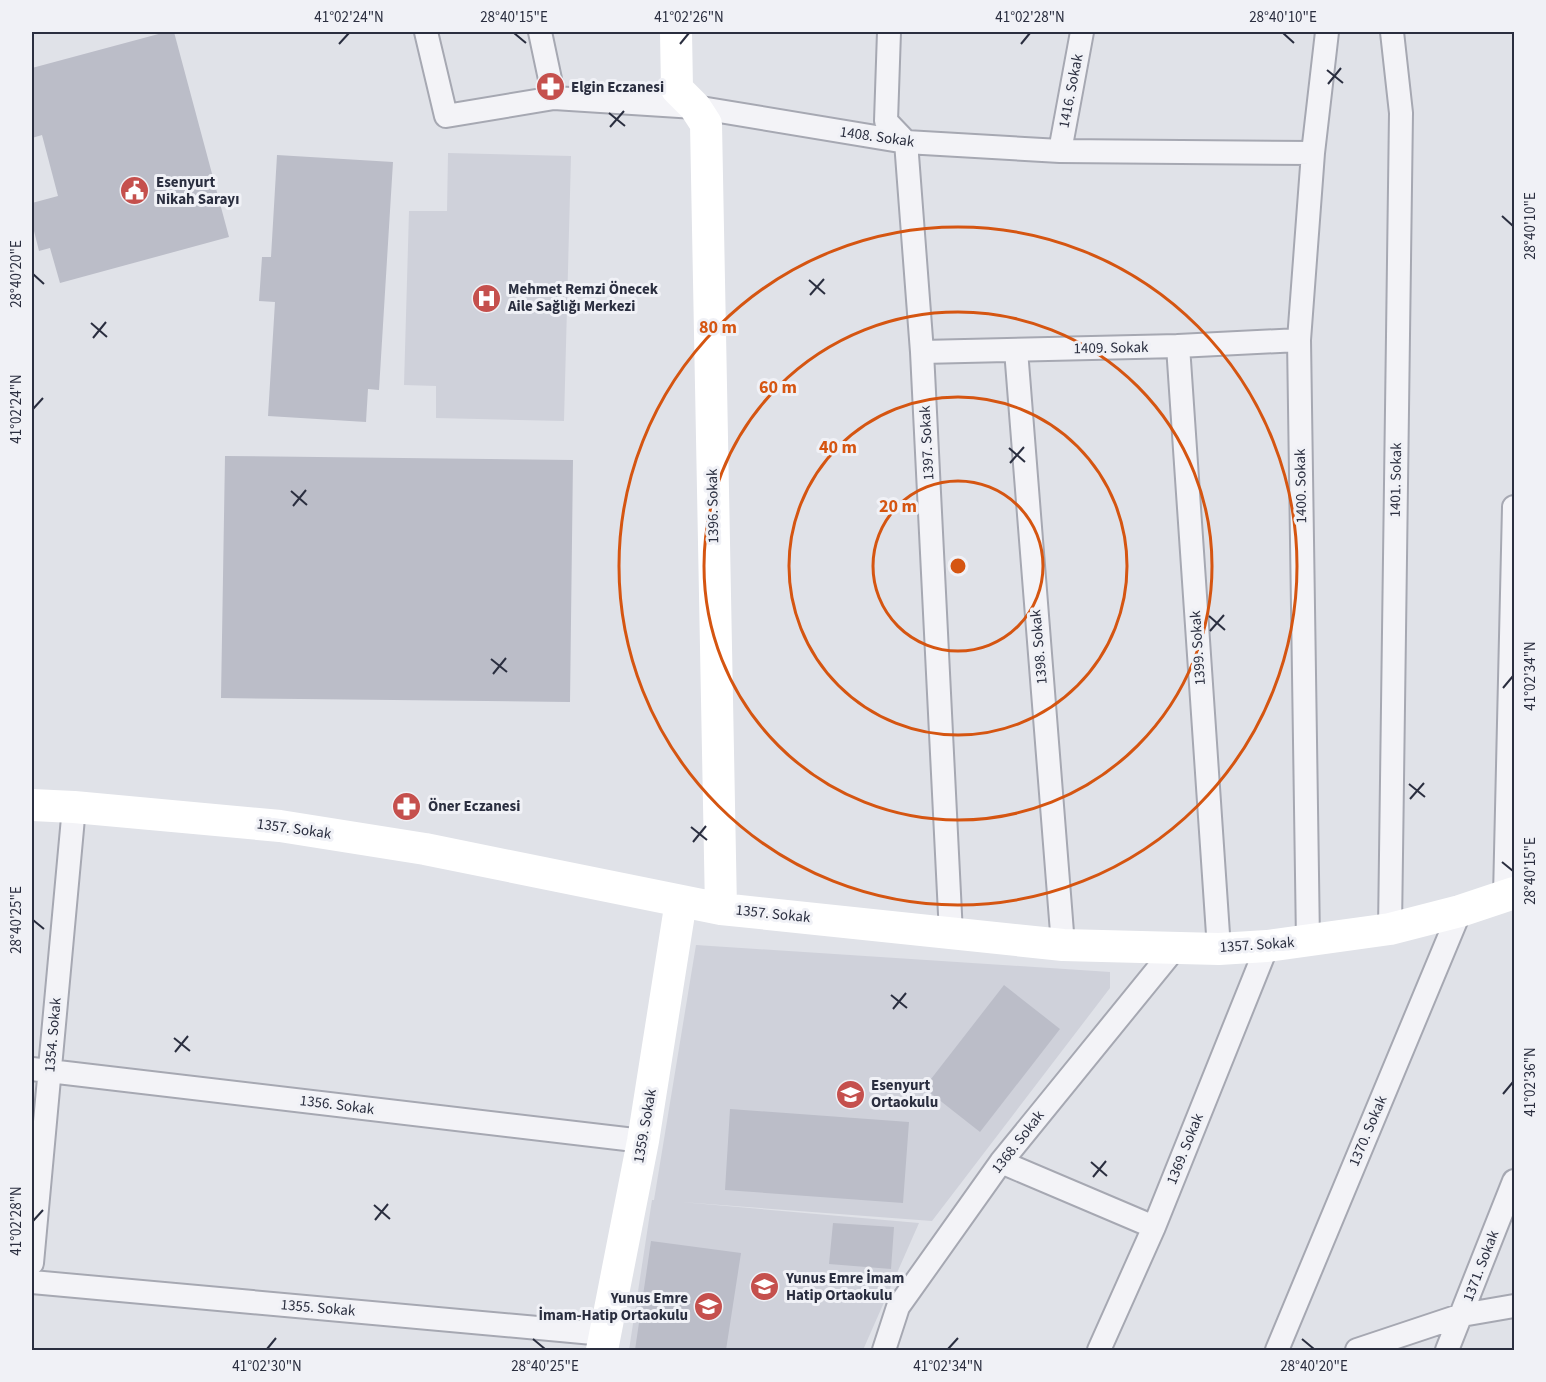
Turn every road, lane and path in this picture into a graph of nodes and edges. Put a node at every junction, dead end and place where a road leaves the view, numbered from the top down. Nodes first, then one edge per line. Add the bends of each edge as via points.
1 (426, 32) edge
2 (540, 32) edge
3 (676, 32) edge
4 (889, 32) edge
5 (1082, 32) edge
6 (1327, 32) edge
7 (1392, 32) edge
8 (554, 98) junction
9 (695, 106) junction
10 (906, 142) junction
11 (1060, 151) junction
12 (1313, 153) junction
13 (1299, 340) junction
14 (1178, 346) junction
15 (1016, 350) junction
16 (922, 352) junction
17 (1515, 507) edge
18 (32, 806) edge
19 (74, 807) junction
20 (1510, 895) edge
21 (681, 901) junction
22 (721, 909) junction
23 (1460, 911) junction
24 (1390, 929) junction
25 (951, 934) junction
26 (1308, 941) junction
27 (1063, 945) junction
28 (1267, 946) junction
29 (1175, 948) junction
30 (1219, 949) junction
31 (41, 1070) edge
32 (643, 1141) junction
33 (1001, 1162) junction
34 (1515, 1181) edge
35 (1154, 1227) junction
36 (32, 1263) edge
37 (32, 1282) edge
38 (1515, 1306) edge
39 (1462, 1315) junction
40 (603, 1342) edge
41 (884, 1350) edge
42 (1100, 1350) edge
43 (1277, 1350) edge
44 (1357, 1350) edge
45 (1447, 1350) edge

1 - 8 street, 1408. Sokak via 446,116
2 - 8 street
3 - 9 street, 1396. Sokak via 677,89
4 - 10 street via 886,121
5 - 11 street, 1416. Sokak
6 - 12 street, 1400. Sokak
7 - 24 street, 1401. Sokak via 1401,113
8 - 9 street, 1408. Sokak
9 - 10 street, 1408. Sokak
9 - 22 street, 1396. Sokak via 706,123
10 - 11 street, 1408. Sokak
10 - 16 street, 1397. Sokak
11 - 12 street, 1408. Sokak
12 - 13 street, 1400. Sokak
13 - 14 street, 1409. Sokak
13 - 26 street, 1400. Sokak
14 - 15 street, 1409. Sokak
14 - 30 street, 1399. Sokak
15 - 16 street, 1409. Sokak
15 - 27 street, 1398. Sokak
16 - 25 street, 1397. Sokak
17 - 20 street
18 - 19 street, 1357. Sokak
19 - 21 street, 1357. Sokak via 280,826 414,847
19 - 31 street, 1354. Sokak
20 - 23 street, 1357. Sokak
21 - 22 street, 1357. Sokak
21 - 32 street, 1359. Sokak
22 - 25 street, 1357. Sokak
23 - 24 street, 1357. Sokak
23 - 43 street, 1370. Sokak
24 - 26 street, 1357. Sokak
25 - 27 street, 1357. Sokak
26 - 28 street, 1357. Sokak
27 - 29 street, 1357. Sokak
28 - 30 street, 1357. Sokak
28 - 35 street, 1369. Sokak
29 - 30 street, 1357. Sokak
29 - 33 street, 1368. Sokak
31 - 32 street, 1356. Sokak
31 - 36 street, 1354. Sokak
32 - 40 street, 1359. Sokak
33 - 35 street
33 - 41 street, 1368. Sokak via 898,1307
34 - 39 street, 1371. Sokak
35 - 42 street, 1369. Sokak
37 - 40 street, 1355. Sokak
38 - 39 street
39 - 44 street
39 - 45 street, 1371. Sokak

